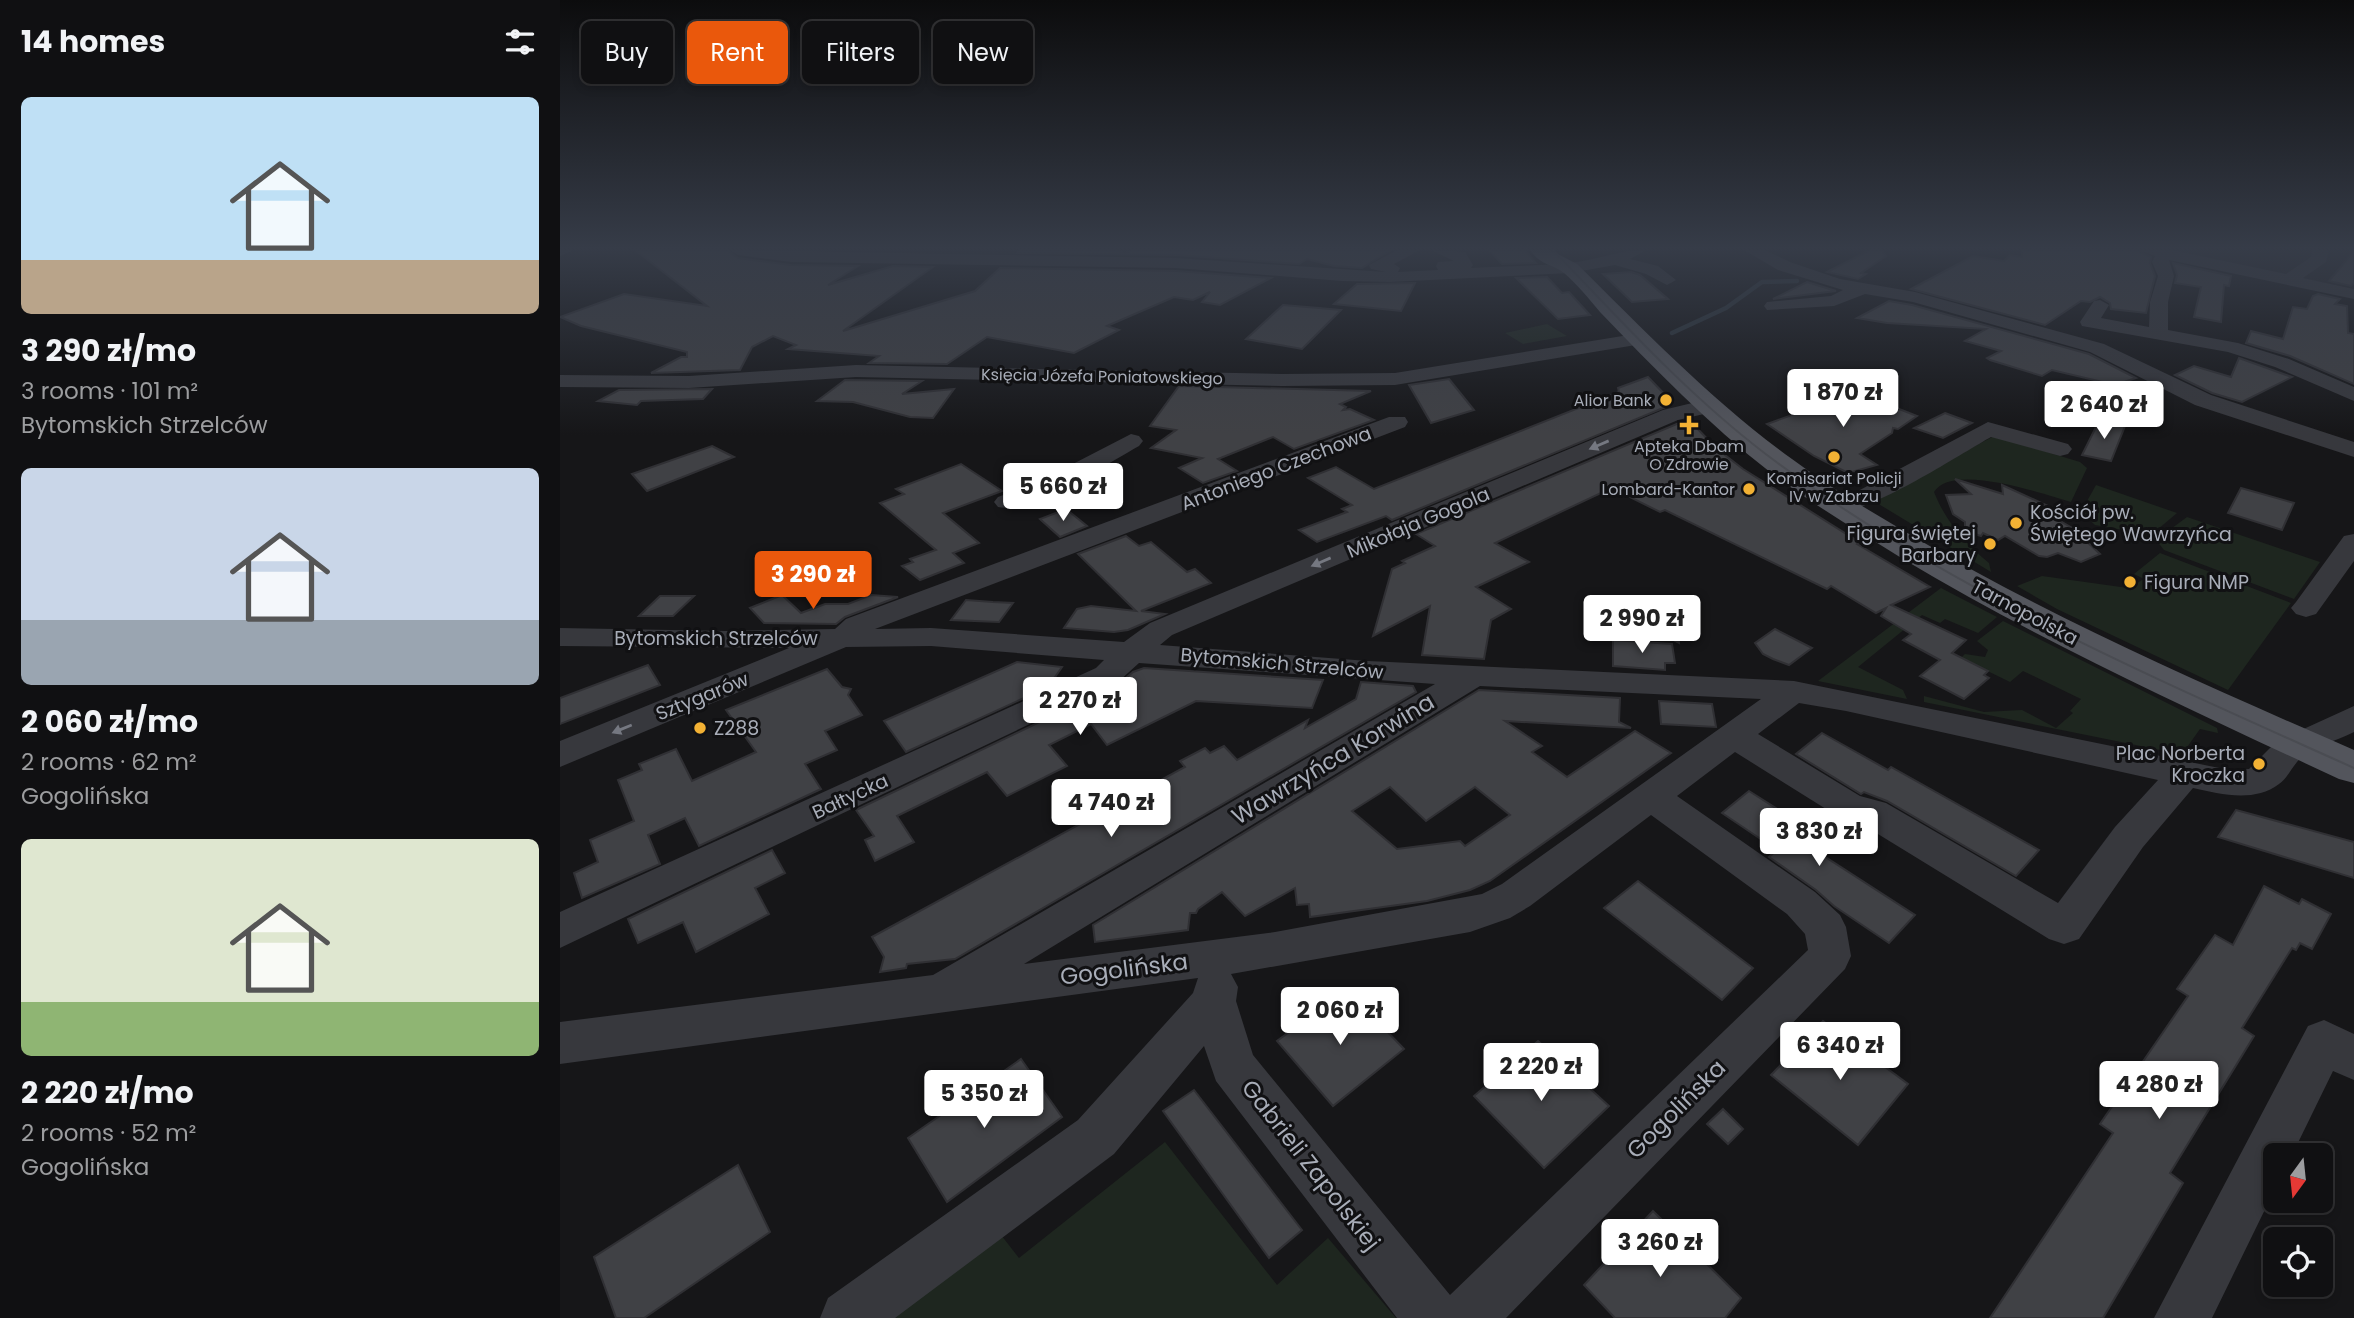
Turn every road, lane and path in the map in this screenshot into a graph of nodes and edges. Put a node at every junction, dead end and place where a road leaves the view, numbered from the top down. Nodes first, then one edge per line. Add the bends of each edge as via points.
1 (1616, 312) edge
2 (1969, 312) edge
3 (2096, 312) edge
4 (2159, 312) edge
5 (2158, 335) junction
6 (1641, 339) junction
7 (560, 381) edge
8 (2354, 395) edge
9 (1709, 406) junction
10 (1397, 422) dead end
11 (1131, 441) dead end
12 (2060, 449) dead end
13 (2354, 450) edge
14 (1007, 502) dead end
15 (1840, 506) junction
16 (2354, 542) edge
17 (2306, 608) dead end
18 (560, 637) edge
19 (844, 637) junction
20 (1132, 651) junction
21 (1473, 676) junction
22 (1794, 691) junction
23 (2354, 717) edge
24 (1734, 735) junction
25 (2299, 743) junction
26 (560, 755) edge
27 (2354, 768) edge
28 (2184, 775) junction
29 (1651, 796) junction
30 (560, 931) edge
31 (1217, 979) junction
32 (939, 992) junction
33 (560, 1043) edge
34 (2339, 1050) edge
35 (848, 1318) edge
36 (1432, 1318) edge
37 (1467, 1318) edge
38 (2182, 1318) edge

1 - 6 main road, Tarnopolska
2 - 13 street via 2075,340 2203,400
3 - 5 street via 2089,322
4 - 5 street
5 - 8 street via 2199,339 2255,354
6 - 7 street, Księcia Józefa Poniatowskiego via 1395,379 856,371 669,382
6 - 9 main road, Tarnopolska
9 - 15 main road, Tarnopolska via 1767,455
9 -> 20 street, Mikołaja Gogola via 1671,415 1161,629
10 - 19 street, Antoniego Czechowa via 857,625
11 - 14 street via 1047,487
12 - 15 street via 1988,429 1867,496
15 - 25 main road, Tarnopolska via 2015,608
16 - 17 street
18 - 19 street, Bytomskich Strzelców
19 - 20 street, Bytomskich Strzelców via 967,639
19 -> 26 street, Sztygarów
20 - 21 street, Bytomskich Strzelców
20 - 30 street, Bałtycka via 1107,675
21 - 22 street, Bytomskich Strzelców
21 - 32 street, Wawrzyńca Korwina
22 - 24 street, Gogolińska
22 - 28 street
23 - 25 street
24 - 28 street via 2064,927 2112,859
24 - 29 street, Gogolińska
25 - 27 main road, Tarnopolska
25 - 28 street via 2259,781 2229,783
29 - 31 street, Gogolińska via 1496,906
29 - 37 street, Gogolińska via 1801,903 1825,927 1830,956
31 - 32 street, Gogolińska
31 - 35 street via 1096,1137
31 - 36 street, Gabrieli Zapolskiej via 1233,1066
32 - 33 street, Gogolińska
34 - 38 street

